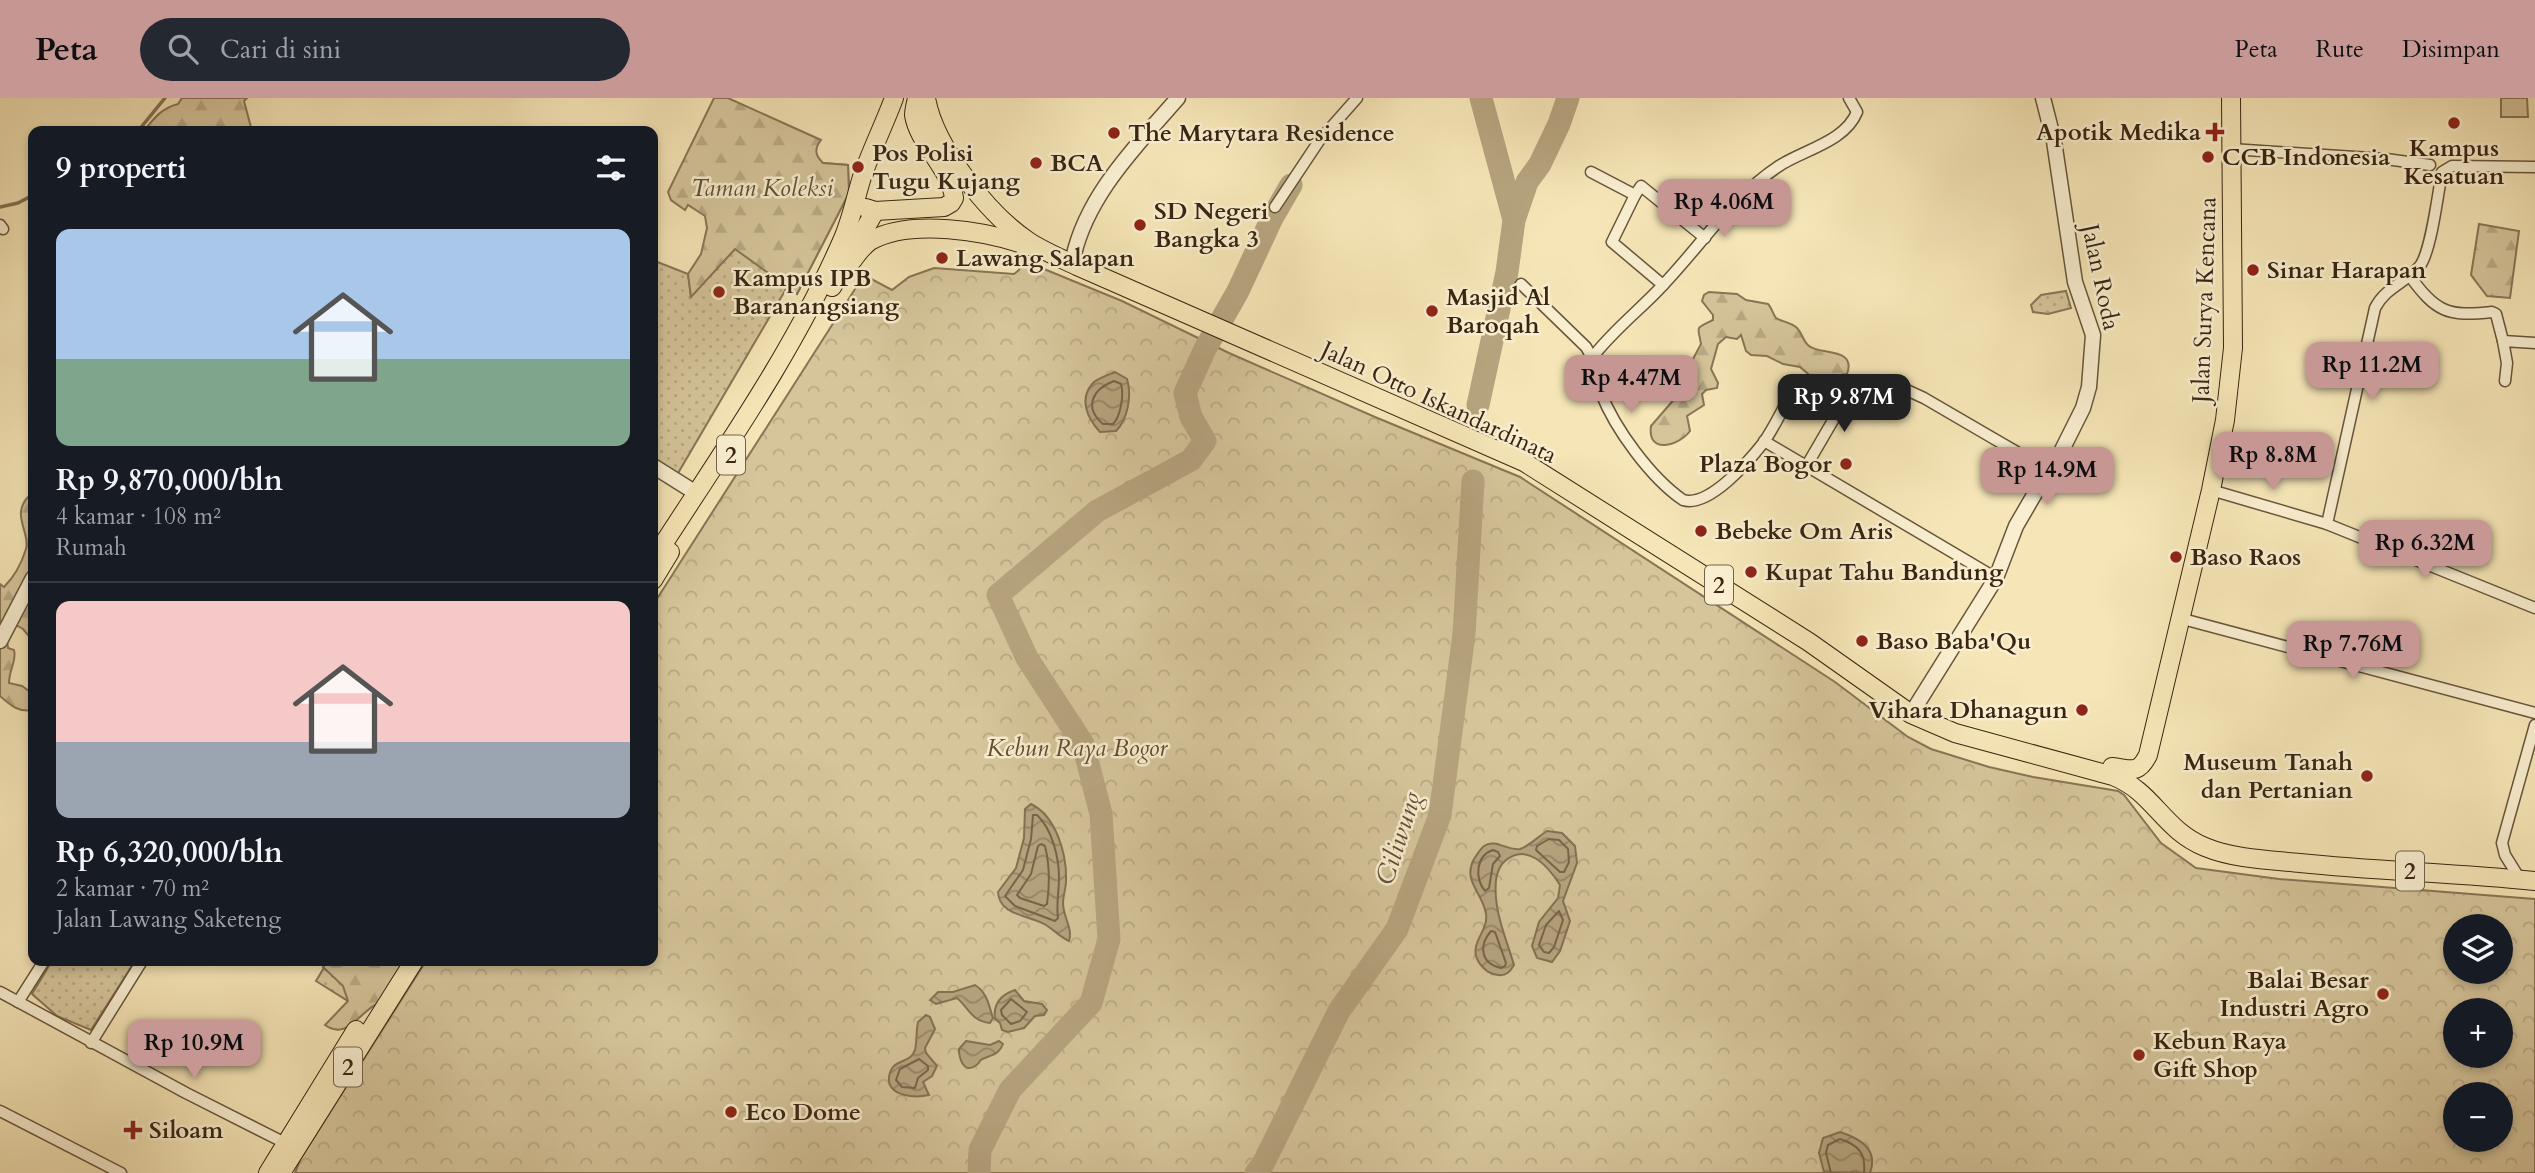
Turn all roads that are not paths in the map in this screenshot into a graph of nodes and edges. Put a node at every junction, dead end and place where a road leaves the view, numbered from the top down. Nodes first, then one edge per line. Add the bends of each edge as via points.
1 (894, 98) edge
2 (917, 98) edge
3 (926, 98) edge
4 (1178, 98) edge
5 (1357, 98) edge
6 (1849, 98) edge
7 (2043, 98) edge
8 (2231, 98) edge
9 (2231, 149) junction
10 (2430, 165) dead end
11 (2535, 167) edge
12 (1591, 172) dead end
13 (1635, 195) junction
14 (856, 206) junction
15 (1275, 207) dead end
16 (876, 211) junction
17 (1705, 238) junction
18 (1074, 265) junction
19 (2409, 275) junction
20 (1521, 284) dead end
21 (1663, 285) junction
22 (829, 294) junction
23 (803, 320) junction
24 (2503, 341) junction
25 (2535, 343) edge
26 (1592, 358) junction
27 (2505, 382) dead end
28 (1853, 386) junction
29 (1764, 441) junction
30 (1807, 466) junction
31 (658, 469) edge
32 (2051, 472) junction
33 (2211, 490) junction
34 (696, 493) junction
35 (2327, 524) junction
36 (658, 552) edge
37 (658, 572) edge
38 (1996, 578) junction
39 (28, 588) edge
40 (2535, 608) edge
41 (2179, 618) junction
42 (0, 641) edge
43 (2535, 713) edge
44 (1911, 714) junction
45 (2535, 725) edge
46 (2080, 766) junction
47 (2527, 878) edge
48 (41, 966) edge
49 (139, 966) edge
50 (397, 966) edge
51 (411, 966) edge
52 (0, 992) edge
53 (18, 1002) junction
54 (91, 1043) junction
55 (0, 1111) edge
56 (285, 1143) junction
57 (121, 1173) edge
58 (268, 1173) edge
59 (281, 1173) edge

1 - 14 main road, 2 via 862,178
2 - 16 main road via 914,114 954,198 944,206
3 - 18 main road, Jalan Otto Iskandardinata / 2 via 945,145 991,207 1027,241
4 - 18 street via 1104,188 1079,240
5 - 15 street via 1320,141
6 - 17 street via 1857,112 1851,122 1833,139 1779,166 1727,209
7 - 32 street, Jalan Roda via 2075,282 2093,335 2083,408
8 - 9 main road, Jalan Surya Kencana
9 - 10 street
9 - 33 main road, Jalan Surya Kencana via 2233,348
11 - 19 street via 2452,166 2442,172 2423,259
12 - 13 street
13 - 17 street via 1641,186
13 - 21 street via 1612,242
14 - 16 main road
14 - 23 main road, 2
16 - 22 main road
17 - 21 street
18 - 22 main road, Jalan Otto Iskandardinata / 2 via 973,230 894,232 858,252
18 - 44 main road, Jalan Otto Iskandardinata / 2 via 1524,462 1809,642
19 - 24 street via 2453,314 2496,314
19 - 35 street via 2375,308
20 - 26 street
21 - 26 street
22 - 23 main road
22 - 37 main road, 2
23 - 34 main road, 2
24 - 25 street
24 - 27 street
26 - 29 street via 1602,395 1628,441 1649,471 1683,500 1694,501 1716,490
28 - 29 street via 1845,386 1828,406 1794,389
28 - 30 street
28 - 32 street via 1889,382
29 - 30 street
30 - 38 street
31 - 34 street
32 - 38 street, Jalan Roda via 2016,526
33 - 35 street
33 - 41 main road, Jalan Surya Kencana
34 - 36 main road, 2
35 - 40 street
38 - 44 street, Jalan Roda
39 - 42 street
41 - 43 street
41 - 46 main road, Jalan Surya Kencana via 2143,765 2132,771
44 - 46 main road, Jalan Otto Iskandardinata / 2 via 1955,733
45 - 47 street via 2502,844 2505,855
46 - 47 main road, Jalan Otto Iskandardinata / 2 via 2131,783 2176,831 2216,851 2328,866
48 - 53 street
49 - 54 street
50 - 56 main road, 2
51 - 59 main road, 2
52 - 53 street
53 - 54 street
54 - 56 street
55 - 57 street
56 - 58 main road, 2

